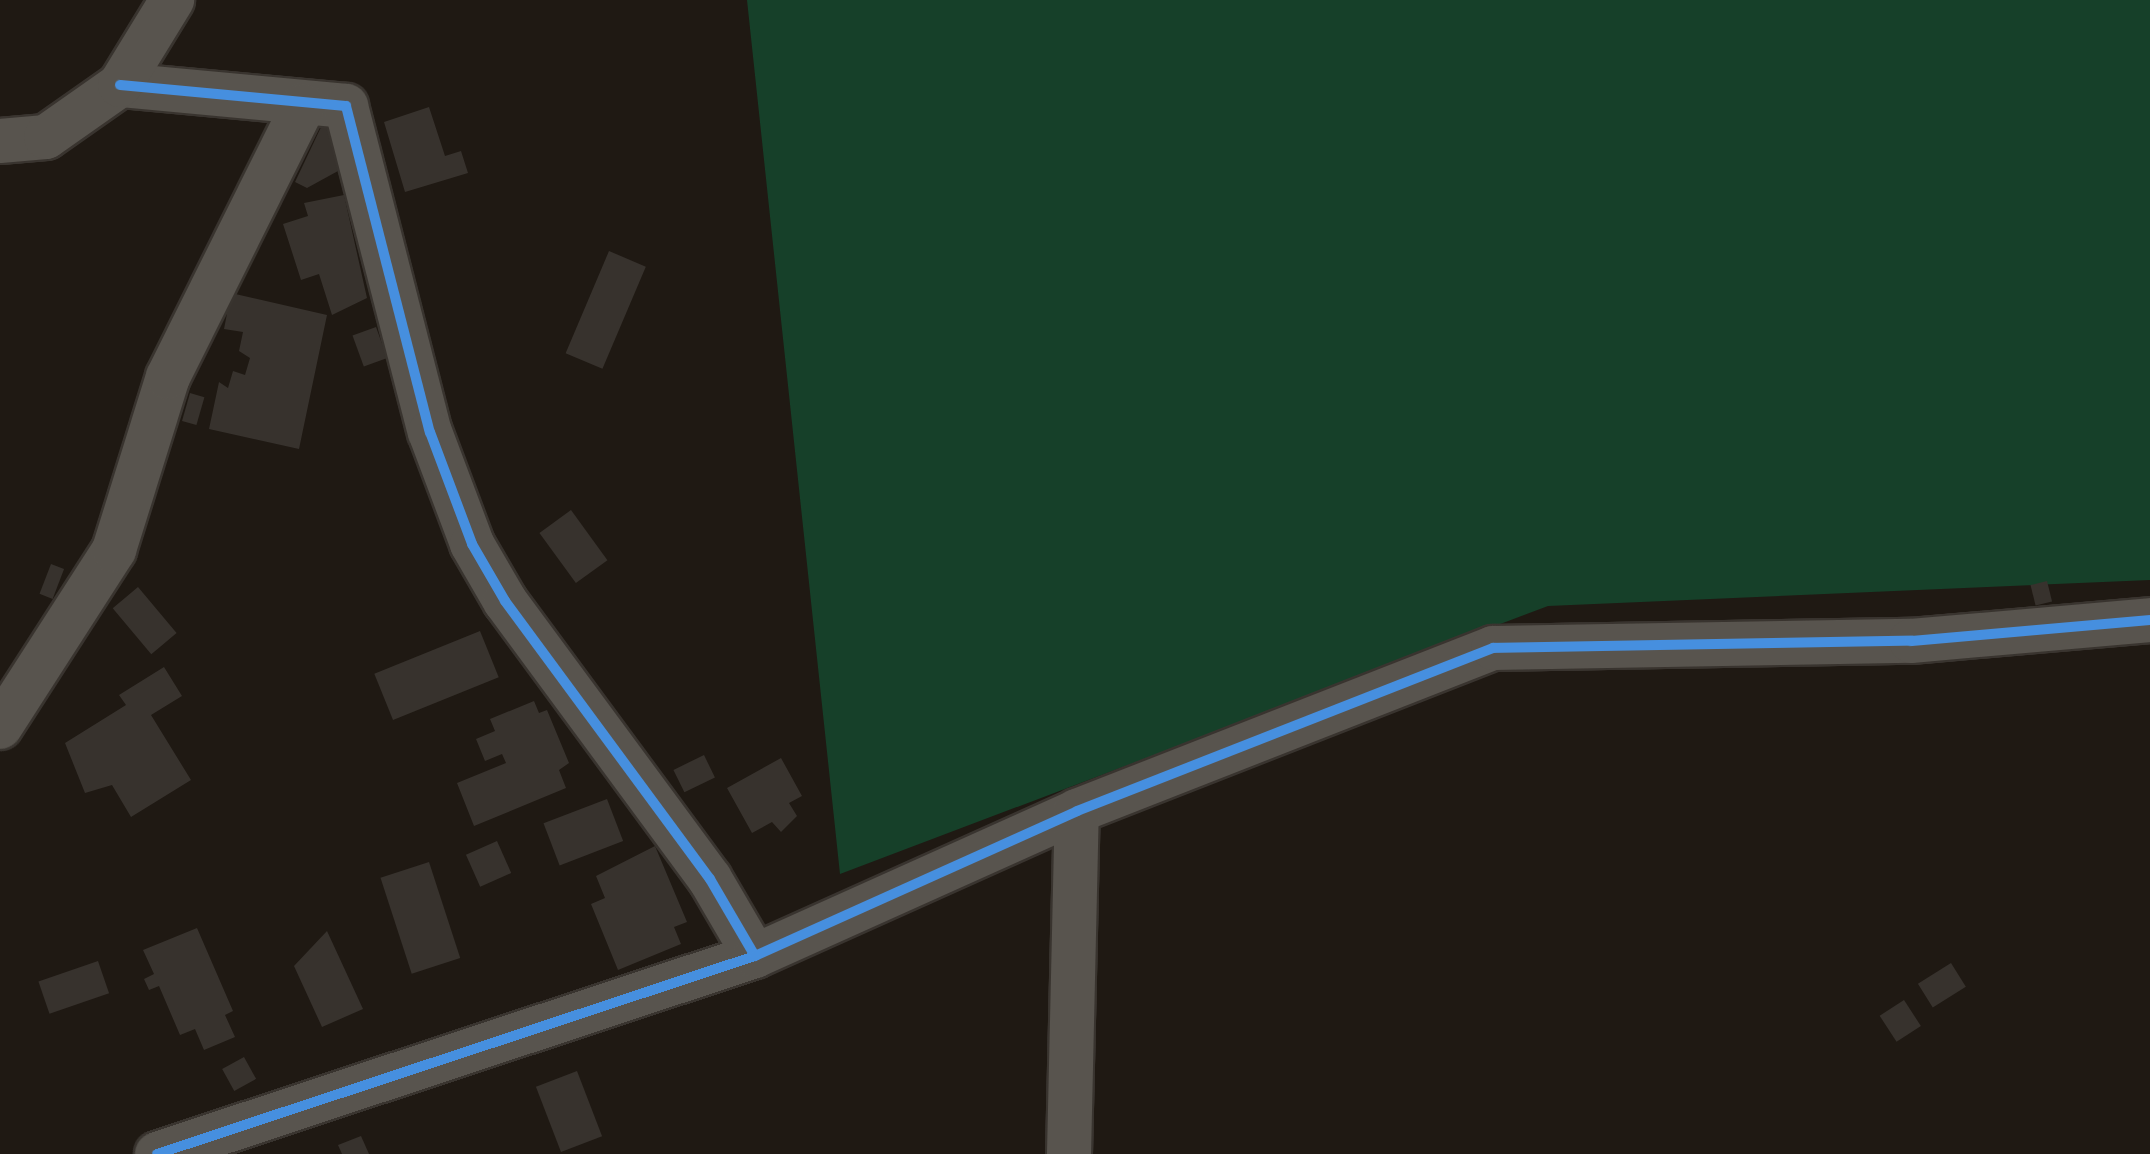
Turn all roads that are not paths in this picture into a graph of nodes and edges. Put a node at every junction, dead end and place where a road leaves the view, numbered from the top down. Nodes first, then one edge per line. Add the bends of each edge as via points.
1 (172, 0) edge
2 (120, 85) junction
3 (303, 106) junction
4 (0, 141) edge
5 (2150, 620) edge
6 (0, 727) edge
7 (1077, 811) junction
8 (755, 956) junction
9 (157, 1154) edge
10 (1069, 1154) edge

1 - 2 street
2 - 3 street
2 - 4 street via 46,137
3 - 6 street via 168,377 114,550
3 - 8 street via 346,106 430,432 472,544 505,601 710,879
5 - 7 street via 1911,641 1493,648
7 - 8 street
7 - 10 street
8 - 9 street

